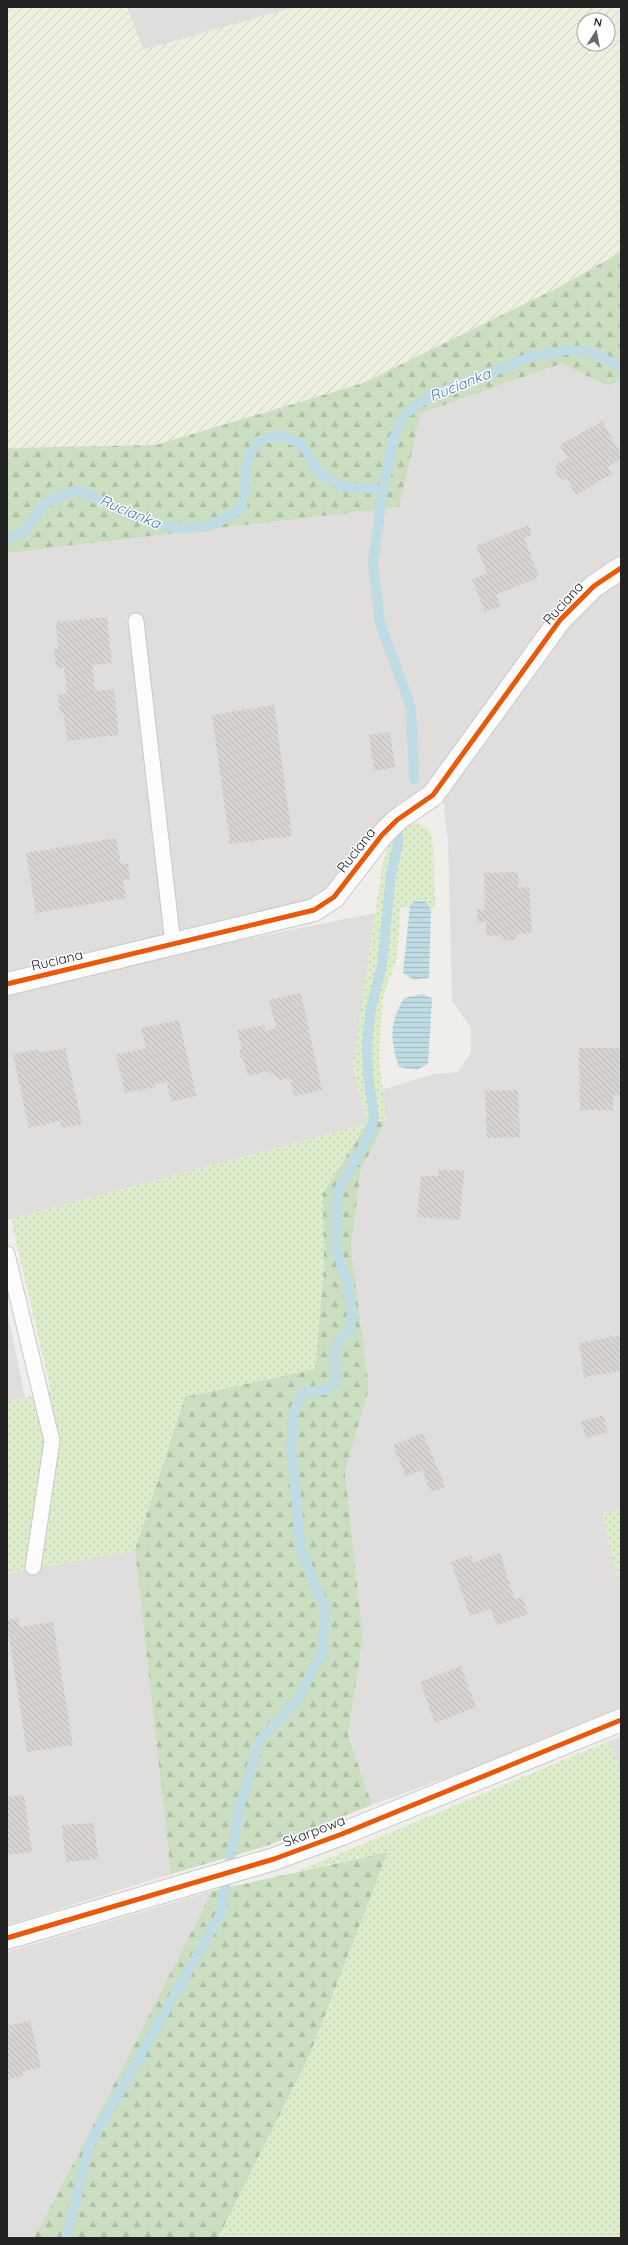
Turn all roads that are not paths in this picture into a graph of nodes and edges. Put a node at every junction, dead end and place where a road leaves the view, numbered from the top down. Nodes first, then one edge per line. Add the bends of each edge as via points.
1 (621, 568) edge
2 (136, 622) dead end
3 (173, 944) junction
4 (7, 984) edge
5 (7, 1254) edge
6 (33, 1566) dead end
7 (621, 1720) edge
8 (7, 1938) edge

1 - 3 street, Ruciana via 594,586 560,620 433,795 396,820 334,897 314,910
2 - 3 lane
3 - 4 street, Ruciana
5 - 6 lane via 52,1441
7 - 8 street, Skarpowa via 342,1834 274,1859

